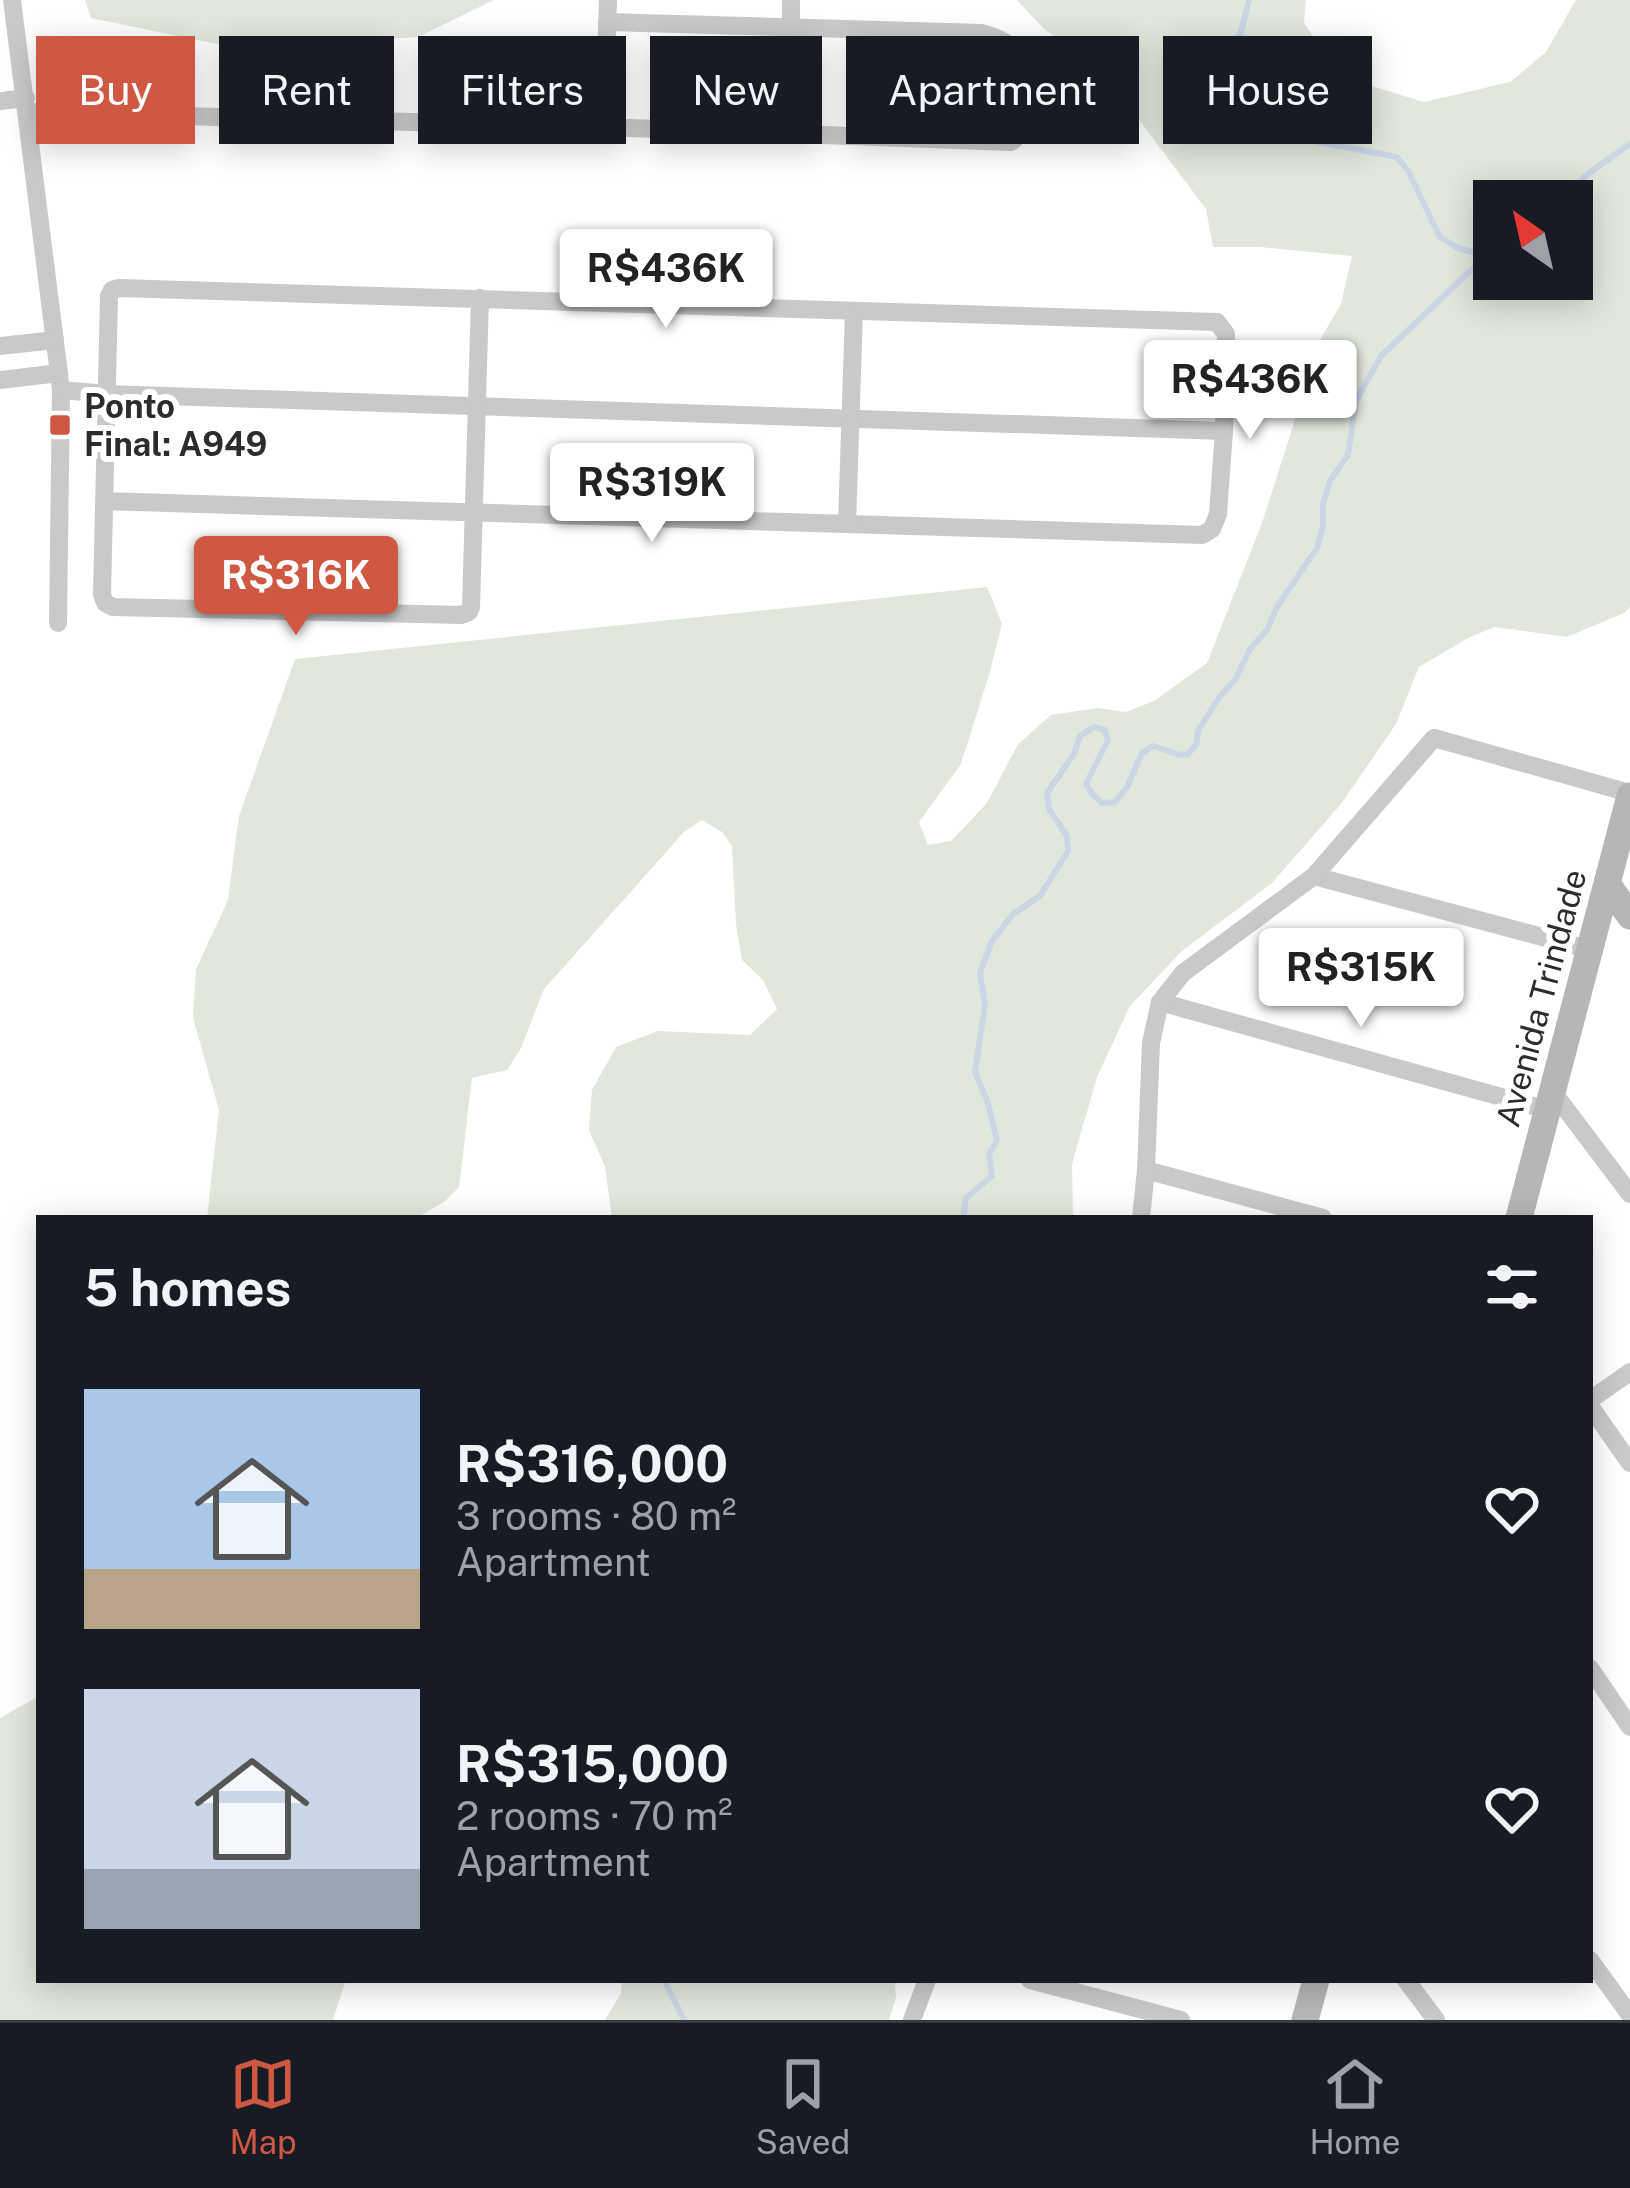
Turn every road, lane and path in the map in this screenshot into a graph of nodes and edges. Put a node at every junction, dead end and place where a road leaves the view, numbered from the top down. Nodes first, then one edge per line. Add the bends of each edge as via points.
1 (12, 0) edge
2 (608, 0) edge
3 (791, 0) edge
4 (607, 22) junction
5 (791, 28) junction
6 (607, 36) edge
7 (0, 100) edge
8 (27, 105) junction
9 (418, 121) edge
10 (626, 129) edge
11 (480, 298) junction
12 (854, 311) junction
13 (55, 340) junction
14 (0, 346) edge
15 (0, 380) edge
16 (60, 381) junction
17 (106, 394) junction
18 (477, 407) junction
19 (850, 419) junction
20 (1224, 431) junction
21 (104, 501) junction
22 (474, 512) junction
23 (847, 524) junction
24 (58, 623) dead end
25 (1630, 795) edge
26 (1314, 876) junction
27 (1608, 885) junction
28 (1630, 916) edge
29 (1591, 950) junction
30 (1160, 1002) junction
31 (1551, 1101) junction
32 (1146, 1170) junction
33 (1630, 1194) edge
34 (1141, 1215) edge
35 (1312, 1215) edge
36 (1521, 1215) edge
37 (1630, 1372) edge
38 (1593, 1401) edge
39 (1593, 1408) edge
40 (1630, 1463) edge
41 (1593, 1672) edge
42 (1630, 1727) edge
43 (1593, 1964) edge
44 (926, 1983) edge
45 (1041, 1983) edge
46 (1315, 1983) edge
47 (1408, 1983) edge
48 (1630, 2015) edge
49 (912, 2020) edge
50 (1181, 2020) edge
51 (1305, 2020) edge
52 (1436, 2020) edge

1 - 8 street
2 - 4 street
3 - 5 street
4 - 5 street
4 - 6 street
5 - 10 street via 981,33 1006,42 1024,60 1022,133 1011,142
7 - 8 street
8 - 9 street
8 - 13 street
11 - 12 street
11 - 17 street via 116,288 109,296
11 - 18 street
12 - 19 street
12 - 20 street via 1216,322 1226,334
13 - 14 street
13 - 16 street
15 - 16 street
16 - 17 street
16 - 24 street
17 - 18 street
17 - 21 street
18 - 19 street
18 - 22 street
19 - 20 street
19 - 23 street
20 - 23 street via 1219,514 1202,535
21 - 22 street
21 - 22 street via 102,594 113,607 465,614
22 - 23 street
25 - 26 street via 1434,738
25 - 27 main road, Avenida Trindade
26 - 29 street
26 - 30 street via 1183,973
27 - 28 main road
27 - 29 main road, Avenida Trindade
29 - 31 main road, Avenida Trindade
30 - 31 street
30 - 32 street
31 - 33 street
31 - 36 main road, Avenida Trindade
32 - 34 street
32 - 35 street
37 - 38 street
39 - 40 street
41 - 42 street
43 - 48 street
44 - 49 street
45 - 50 street
46 - 51 main road
47 - 52 street

